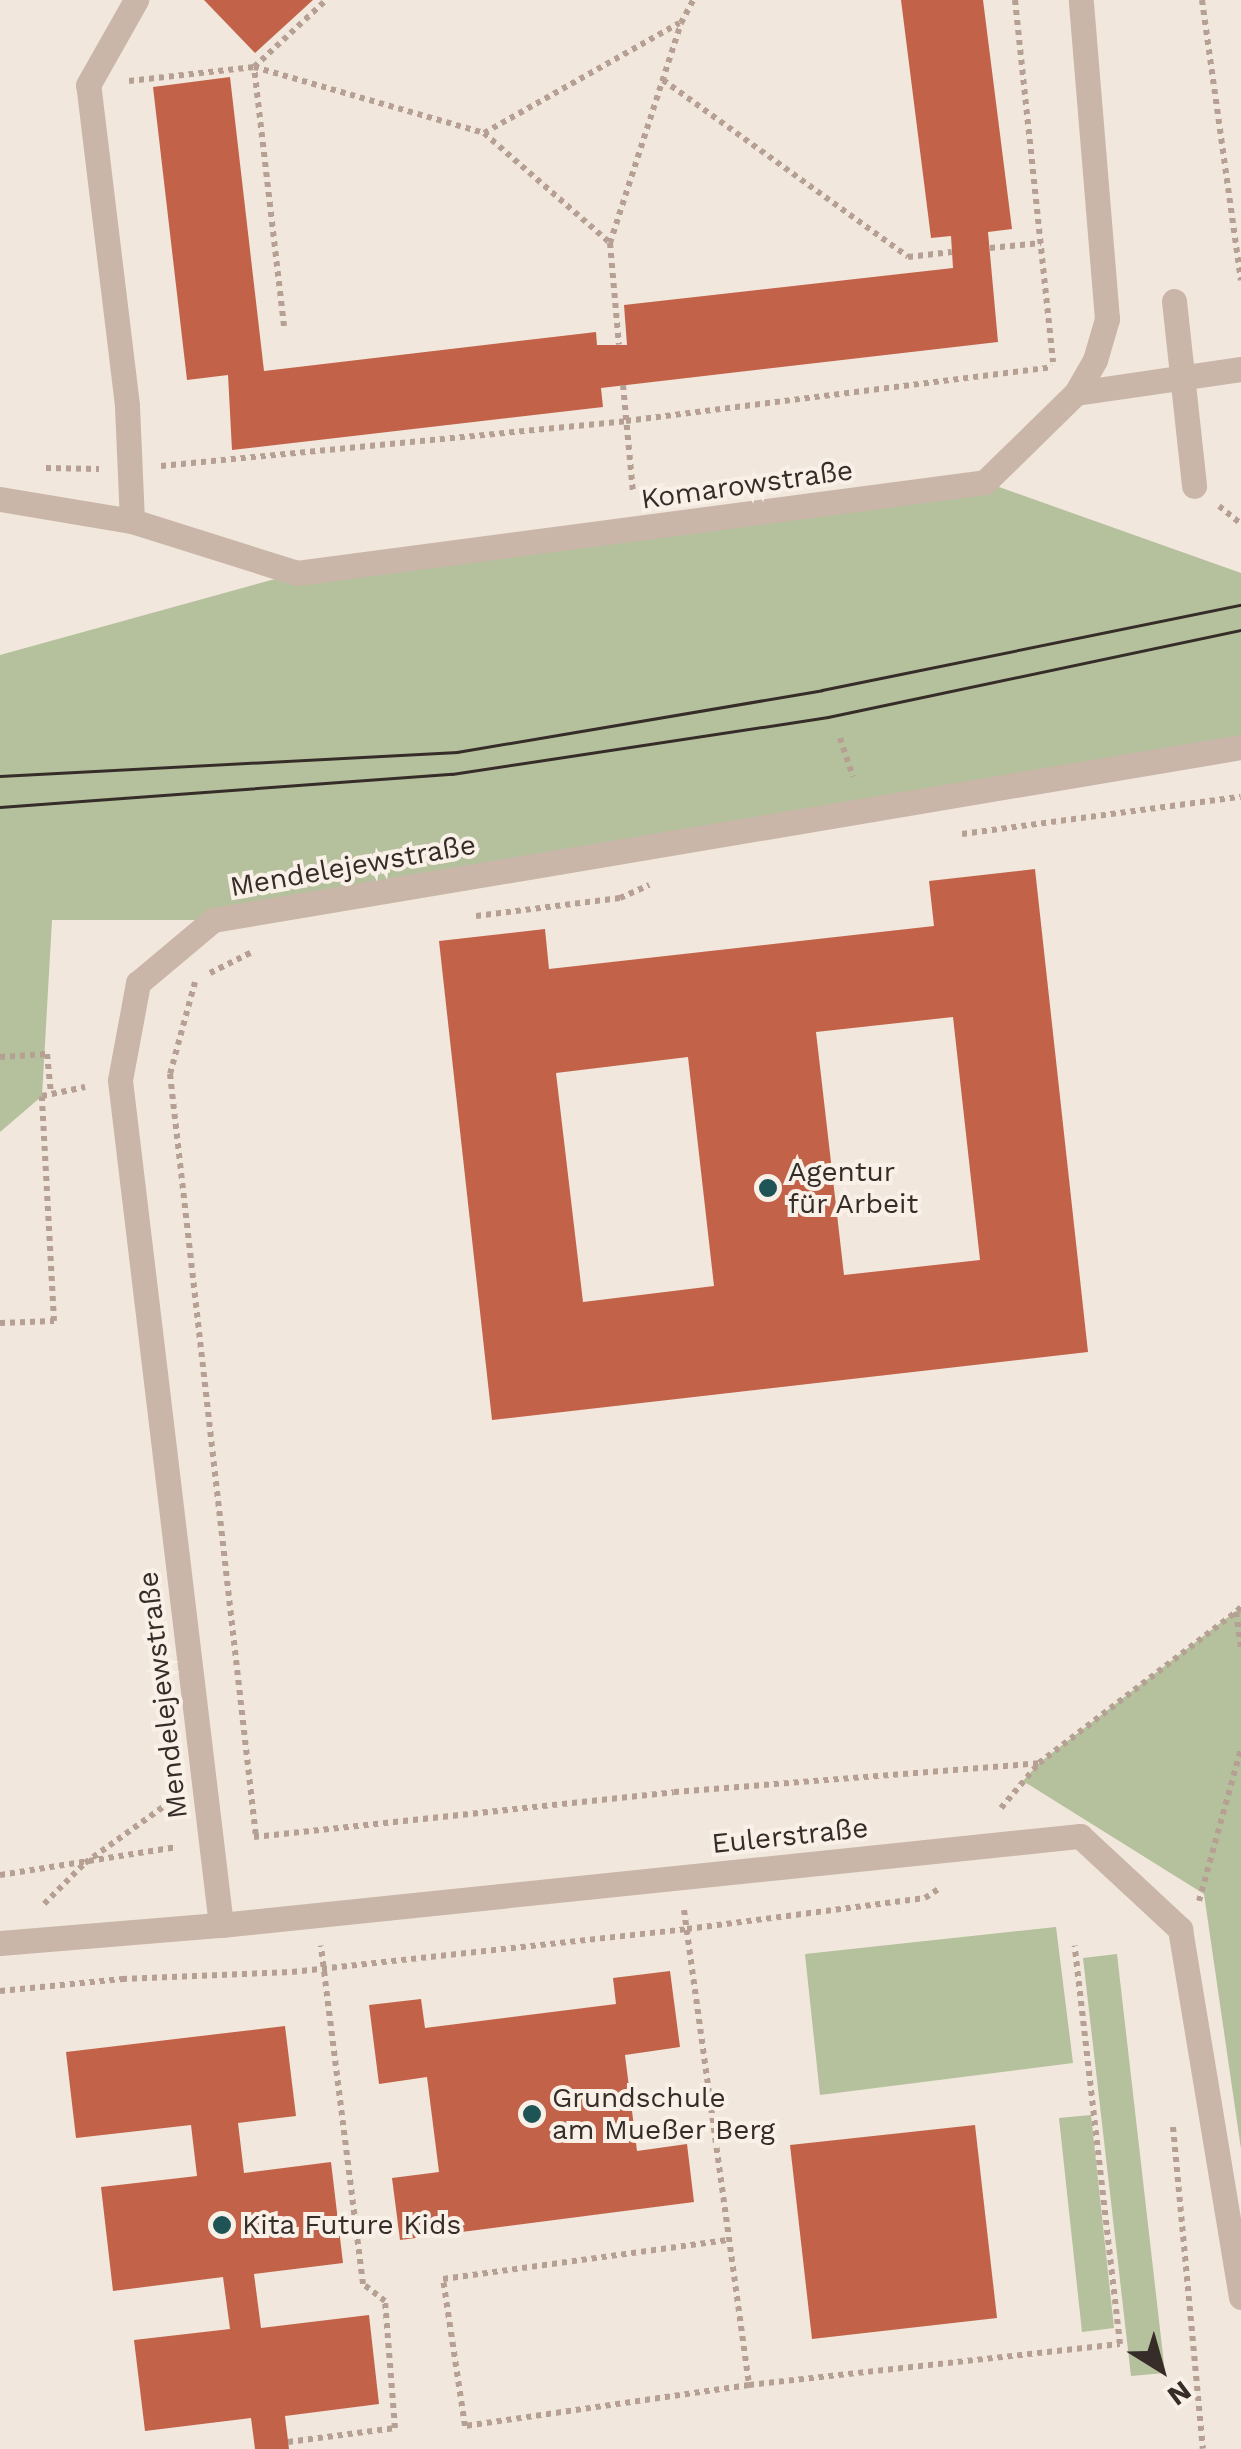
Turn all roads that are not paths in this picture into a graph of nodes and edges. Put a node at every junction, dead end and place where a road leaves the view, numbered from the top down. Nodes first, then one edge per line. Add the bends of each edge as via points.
1 (136, 0) edge
2 (1081, 0) edge
3 (1174, 301) dead end
4 (1241, 369) edge
5 (1182, 377) junction
6 (1076, 393) junction
7 (1194, 486) dead end
8 (0, 499) edge
9 (132, 522) junction
10 (1241, 747) edge
11 (222, 1924) junction
12 (0, 1943) edge
13 (1241, 2297) edge

1 - 9 street via 88,85 127,405
2 - 6 street, Komarowstraße via 1106,320
3 - 5 street
4 - 5 street
5 - 6 street
5 - 7 street
6 - 9 street, Komarowstraße via 984,482 636,530 297,573
8 - 9 street, Komarowstraße
10 - 11 street, Mendelejewstraße via 214,920 138,983 120,1080
11 - 12 street, Eulerstraße
11 - 13 street, Eulerstraße via 1080,1836 1180,1929

